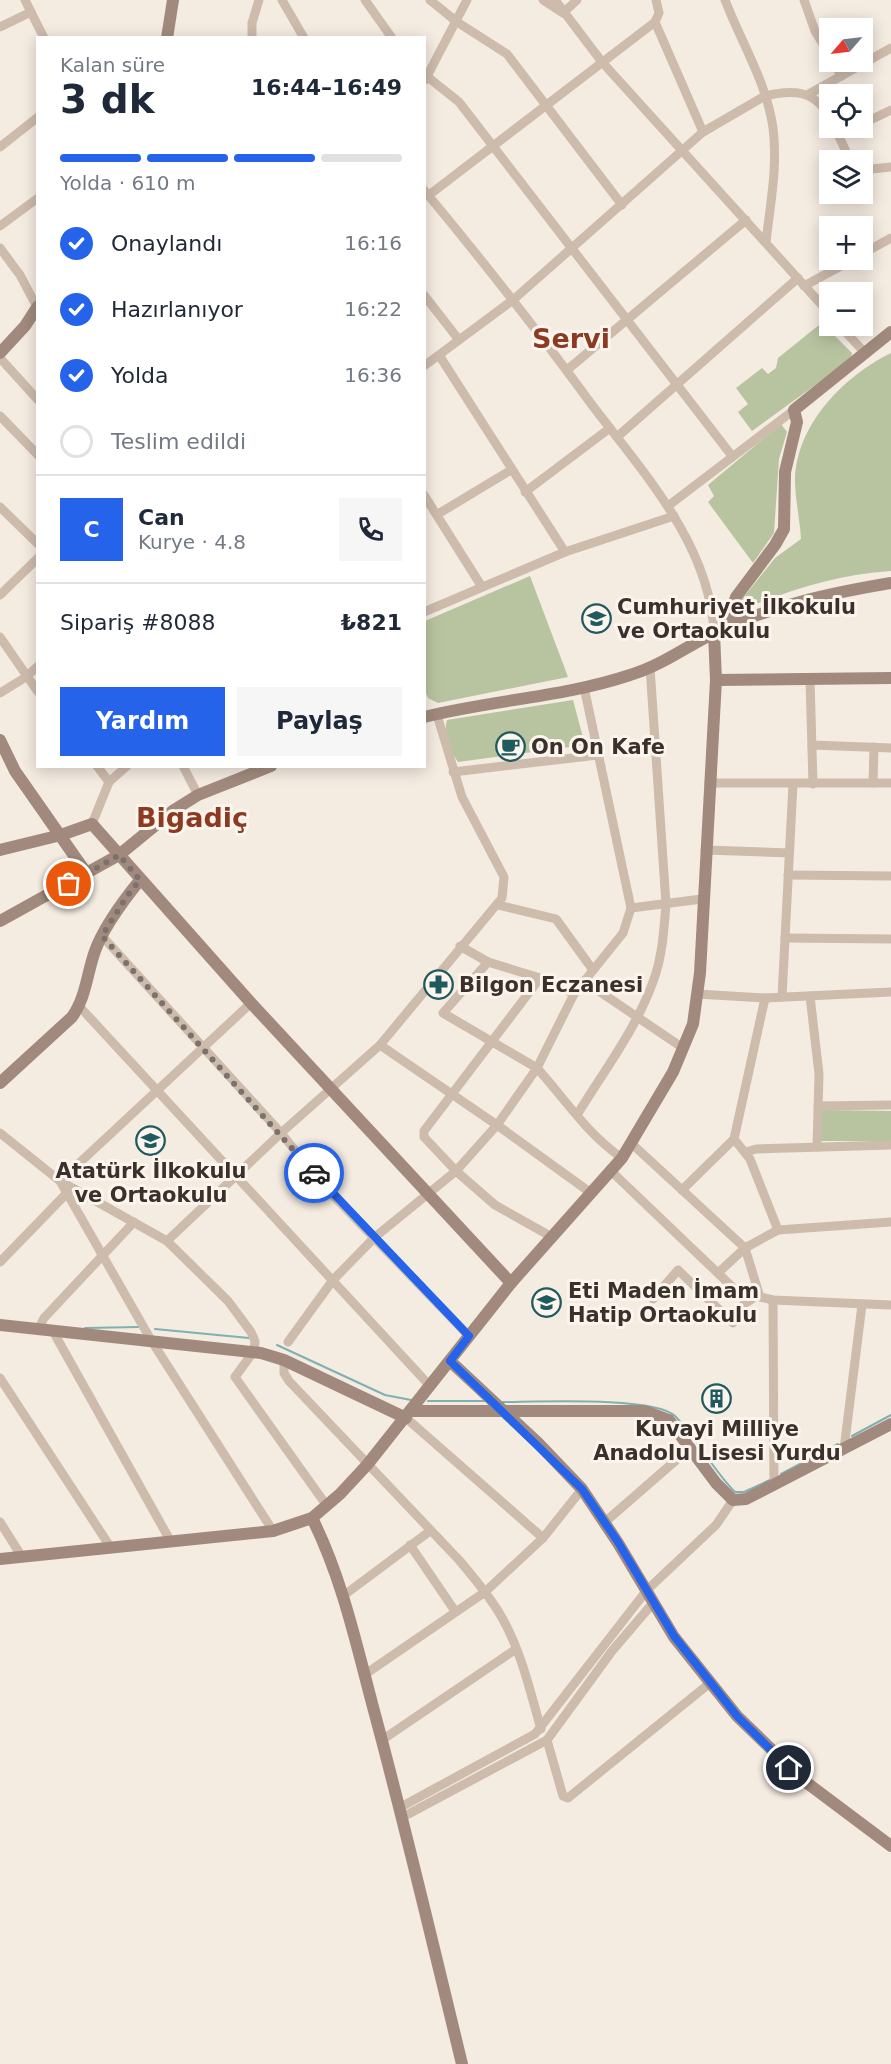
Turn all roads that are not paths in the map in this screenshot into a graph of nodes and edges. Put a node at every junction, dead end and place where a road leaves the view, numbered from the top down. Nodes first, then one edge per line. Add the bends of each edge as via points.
1 (25, 0) edge
2 (173, 0) edge
3 (259, 0) edge
4 (282, 0) edge
5 (365, 0) edge
6 (430, 0) edge
7 (467, 0) edge
8 (543, 0) edge
9 (555, 0) edge
10 (577, 0) edge
11 (656, 0) edge
12 (725, 0) edge
13 (804, 0) edge
14 (31, 12) junction
15 (563, 13) junction
16 (457, 22) junction
17 (655, 22) junction
18 (0, 27) edge
19 (43, 36) edge
20 (167, 36) edge
21 (252, 36) edge
22 (303, 36) edge
23 (391, 36) edge
24 (819, 37) edge
25 (891, 48) edge
26 (602, 62) junction
27 (839, 72) edge
28 (426, 75) edge
29 (842, 76) junction
30 (426, 78) edge
31 (809, 94) junction
32 (765, 96) junction
33 (819, 102) edge
34 (544, 106) junction
35 (891, 110) edge
36 (36, 119) edge
37 (873, 119) edge
38 (703, 132) junction
39 (493, 146) junction
40 (0, 147) edge
41 (683, 148) junction
42 (891, 167) edge
43 (873, 169) edge
44 (427, 192) edge
45 (36, 199) edge
46 (622, 205) junction
47 (746, 220) junction
48 (0, 226) edge
49 (891, 238) edge
50 (766, 242) junction
51 (0, 248) edge
52 (574, 248) junction
53 (873, 248) edge
54 (829, 270) edge
55 (801, 282) junction
56 (426, 299) edge
57 (513, 300) junction
58 (819, 302) edge
59 (36, 311) edge
60 (628, 319) junction
61 (890, 335) edge
62 (849, 336) edge
63 (459, 340) junction
64 (0, 353) edge
65 (866, 354) junction
66 (439, 355) junction
67 (0, 358) edge
68 (426, 365) edge
69 (567, 370) junction
70 (678, 384) junction
71 (36, 398) edge
72 (794, 410) junction
73 (0, 416) edge
74 (610, 428) junction
75 (617, 437) junction
76 (36, 453) edge
77 (732, 456) junction
78 (511, 470) junction
79 (525, 492) junction
80 (426, 498) edge
81 (668, 506) junction
82 (2, 513) edge
83 (438, 514) junction
84 (675, 516) junction
85 (36, 542) edge
86 (565, 552) junction
87 (36, 561) edge
88 (891, 583) edge
89 (482, 587) junction
90 (0, 595) edge
91 (426, 611) edge
92 (720, 630) junction
93 (0, 637) edge
94 (650, 667) junction
95 (36, 668) edge
96 (26, 677) junction
97 (891, 678) edge
98 (810, 679) junction
99 (716, 680) junction
100 (584, 687) junction
101 (36, 690) edge
102 (0, 693) edge
103 (429, 714) edge
104 (0, 740) edge
105 (812, 745) junction
106 (874, 747) junction
107 (891, 748) edge
108 (598, 755) junction
109 (98, 768) edge
110 (125, 768) edge
111 (184, 768) edge
112 (266, 768) edge
113 (453, 772) junction
114 (109, 782) junction
115 (709, 783) junction
116 (793, 783) junction
117 (873, 783) junction
118 (891, 783) edge
119 (813, 784) junction
120 (198, 795) junction
121 (92, 824) junction
122 (61, 835) junction
123 (0, 850) edge
124 (705, 850) junction
125 (789, 853) junction
126 (119, 855) junction
127 (87, 874) junction
128 (788, 875) junction
129 (891, 876) edge
130 (140, 880) junction
131 (702, 899) junction
132 (498, 904) junction
133 (666, 904) junction
134 (631, 908) junction
135 (0, 921) edge
136 (102, 936) junction
137 (785, 938) junction
138 (891, 939) edge
139 (460, 946) junction
140 (488, 962) junction
141 (593, 970) junction
142 (540, 978) junction
143 (584, 981) junction
144 (891, 992) edge
145 (574, 993) junction
146 (697, 994) junction
147 (810, 996) junction
148 (782, 997) junction
149 (765, 998) junction
150 (251, 1003) junction
151 (79, 1006) junction
152 (636, 1018) junction
153 (491, 1042) junction
154 (380, 1045) junction
155 (201, 1047) junction
156 (683, 1048) junction
157 (537, 1068) junction
158 (0, 1083) edge
159 (330, 1089) junction
160 (159, 1090) junction
161 (452, 1095) junction
162 (891, 1105) edge
163 (818, 1106) junction
164 (577, 1114) junction
165 (497, 1125) junction
166 (0, 1133) edge
167 (281, 1133) junction
168 (734, 1139) junction
169 (631, 1143) junction
170 (891, 1145) edge
171 (817, 1147) junction
172 (746, 1152) junction
173 (622, 1158) junction
174 (456, 1171) junction
175 (610, 1171) junction
176 (238, 1175) junction
177 (60, 1181) junction
178 (682, 1190) junction
179 (591, 1193) junction
180 (66, 1194) junction
181 (429, 1194) junction
182 (134, 1222) junction
183 (891, 1222) edge
184 (778, 1230) junction
185 (375, 1237) junction
186 (552, 1237) junction
187 (167, 1241) junction
188 (745, 1248) junction
189 (2, 1256) edge
190 (103, 1256) junction
191 (719, 1272) junction
192 (333, 1280) junction
193 (511, 1282) junction
194 (760, 1297) junction
195 (653, 1299) dead end
196 (773, 1300) junction
197 (747, 1301) junction
198 (862, 1305) junction
199 (891, 1305) edge
200 (0, 1326) edge
201 (38, 1330) junction
202 (54, 1333) junction
203 (469, 1336) junction
204 (151, 1340) junction
205 (288, 1342) dead end
206 (254, 1351) junction
207 (284, 1360) junction
208 (450, 1361) junction
209 (0, 1378) edge
210 (430, 1386) junction
211 (504, 1412) junction
212 (408, 1415) junction
213 (891, 1424) edge
214 (690, 1448) junction
215 (844, 1449) junction
216 (366, 1465) junction
217 (774, 1486) junction
218 (582, 1489) junction
219 (733, 1500) junction
220 (327, 1506) junction
221 (312, 1518) junction
222 (0, 1522) edge
223 (605, 1522) junction
224 (273, 1531) junction
225 (430, 1531) junction
226 (543, 1538) junction
227 (171, 1542) junction
228 (411, 1545) junction
229 (111, 1548) junction
230 (22, 1557) junction
231 (0, 1559) edge
232 (647, 1590) junction
233 (485, 1592) junction
234 (343, 1596) junction
235 (653, 1603) junction
236 (455, 1611) junction
237 (516, 1649) junction
238 (364, 1674) junction
239 (710, 1683) junction
240 (541, 1729) junction
241 (382, 1740) junction
242 (547, 1740) junction
243 (400, 1813) junction
244 (891, 1846) edge
245 (462, 2064) edge

1 - 14 street
2 - 20 street
3 - 21 street
4 - 22 street
5 - 23 street
6 - 16 street
7 - 16 street
8 - 15 street
9 - 15 street
10 - 15 street
11 - 17 street via 659,13
12 - 32 street
13 - 24 street
14 - 18 street
14 - 19 street
15 - 26 street
16 - 28 street
16 - 34 street via 507,54
17 - 26 street
17 - 38 street
25 - 29 street
26 - 34 street
26 - 41 street
27 - 29 street
29 - 31 street
30 - 39 street via 459,102
31 - 32 street
31 - 33 street
32 - 38 street
32 - 50 street via 773,127 775,165
34 - 39 street
34 - 46 street
35 - 37 street
36 - 40 street
38 - 41 street
39 - 44 street
39 - 52 street
41 - 46 street
41 - 47 street
42 - 43 street
44 - 57 street
45 - 48 street
46 - 52 street
47 - 50 street
47 - 60 street
49 - 53 street
50 - 55 street
51 - 59 street via 20,274
52 - 57 street
52 - 60 street
54 - 55 street
55 - 58 street
55 - 70 street
56 - 63 street
57 - 63 street
57 - 69 street
59 - 64 street
60 - 69 street
60 - 70 street
61 - 65 street
62 - 65 street
63 - 66 street
65 - 72 street
66 - 68 street
66 - 78 street
67 - 71 street
69 - 74 street
70 - 75 street
70 - 77 street
72 - 77 street
72 - 92 street via 797,422 785,472 784,529 736,597
73 - 76 street
74 - 75 street
74 - 79 street
75 - 81 street
77 - 81 street
78 - 79 street
78 - 83 street
79 - 86 street
80 - 83 street
81 - 84 street
82 - 85 street
83 - 89 street
84 - 86 street
84 - 92 street via 713,603
86 - 89 street
87 - 90 street
88 - 92 street via 813,598
89 - 91 street
92 - 94 street
92 - 99 street
93 - 96 street
94 - 100 street
94 - 133 street
95 - 96 street
96 - 101 street
96 - 102 street
97 - 98 street
98 - 99 street
98 - 105 street
99 - 115 street
100 - 103 street
100 - 108 street
103 - 113 street
104 - 122 street via 15,771
105 - 106 street
105 - 119 street
106 - 107 street
106 - 117 street
108 - 113 street
108 - 134 street
109 - 114 street
110 - 114 street
111 - 120 street
112 - 120 street
113 - 132 street via 504,877 505,892
114 - 121 street
115 - 116 street
115 - 124 street
116 - 119 street
116 - 125 street
117 - 118 street
117 - 119 street
120 - 126 street
121 - 122 street
121 - 126 street
122 - 123 street
122 - 127 street
124 - 125 street
124 - 131 street
125 - 128 street
126 - 127 street
126 - 130 street
127 - 135 street
128 - 129 street
128 - 137 street
130 - 136 street
130 - 150 street
131 - 133 street
131 - 146 street
132 - 139 street
132 - 141 street via 556,919
133 - 134 street
133 - 152 street via 664,939 656,973
134 - 141 street via 623,933
136 - 151 street
136 - 155 street
137 - 138 street
137 - 148 street
139 - 140 street
139 - 154 street
140 - 142 street
140 - 153 street via 443,1013
141 - 143 street
142 - 145 street
142 - 153 street
143 - 145 street
143 - 152 street
144 - 147 street
145 - 157 street
146 - 149 street
146 - 156 street via 693,1024
147 - 148 street
147 - 163 street via 819,1074
148 - 149 street
149 - 168 street
150 - 155 street
150 - 159 street
151 - 158 street via 68,1022
151 - 160 street
152 - 156 street
152 - 164 street
153 - 157 street
153 - 161 street
154 - 159 street
154 - 161 street
155 - 160 street
155 - 167 street
156 - 169 street
157 - 164 street
157 - 165 street
159 - 167 street
159 - 181 street
160 - 176 street
160 - 177 street
161 - 165 street
161 - 174 street via 424,1131 424,1137
162 - 163 street
163 - 171 street
164 - 173 street via 603,1145
165 - 174 street
165 - 179 street
166 - 177 street
167 - 176 street
167 - 185 street via 324,1186
168 - 172 street
168 - 178 street
169 - 173 street
169 - 178 street
170 - 171 street
171 - 172 street
172 - 184 street
173 - 175 street
174 - 181 street
174 - 186 street via 495,1205
175 - 179 street
175 - 191 street
176 - 187 street
176 - 192 street
177 - 180 street
177 - 182 street
178 - 188 street
179 - 186 street
180 - 189 street
180 - 190 street
181 - 185 street
181 - 193 street
182 - 187 street
182 - 190 street
183 - 184 street
184 - 188 street
185 - 192 street
185 - 203 street
186 - 193 street
187 - 206 street via 228,1301 254,1337
188 - 191 street
188 - 194 street
190 - 201 street via 44,1318
190 - 204 street
191 - 197 street
192 - 205 street
192 - 210 street
193 - 203 street
194 - 196 street
194 - 197 street
195 - 197 street via 678,1269 733,1323
196 - 198 street
196 - 217 street
198 - 199 street
198 - 215 street
200 - 201 street
201 - 202 street
202 - 204 street
202 - 227 street
203 - 208 street
204 - 206 street
204 - 224 street
206 - 207 street
206 - 220 street via 235,1377
207 - 212 street
207 - 216 street via 284,1373 289,1381
208 - 210 street
208 - 211 street
209 - 229 street
210 - 212 street
211 - 212 street
211 - 214 street via 645,1411 669,1420
211 - 218 street
212 - 216 street
212 - 226 street
213 - 215 street
214 - 219 street
214 - 223 street
215 - 217 street
216 - 220 street
216 - 225 street
217 - 219 street via 746,1499
218 - 223 street
218 - 226 street
219 - 232 street via 716,1526
220 - 221 street
221 - 224 street
221 - 234 street via 331,1556
222 - 230 street
223 - 232 street
224 - 227 street
225 - 228 street
225 - 233 street
226 - 233 street
227 - 229 street
228 - 234 street
228 - 236 street
229 - 230 street
230 - 231 street
232 - 235 street
232 - 240 street
233 - 236 street
233 - 237 street
234 - 238 street
235 - 239 street
235 - 242 street via 612,1651
236 - 238 street
237 - 240 street
237 - 241 street
238 - 241 street
239 - 242 street via 568,1798 563,1796
239 - 244 street via 776,1756
240 - 243 street
241 - 243 street
242 - 243 street
243 - 245 street

